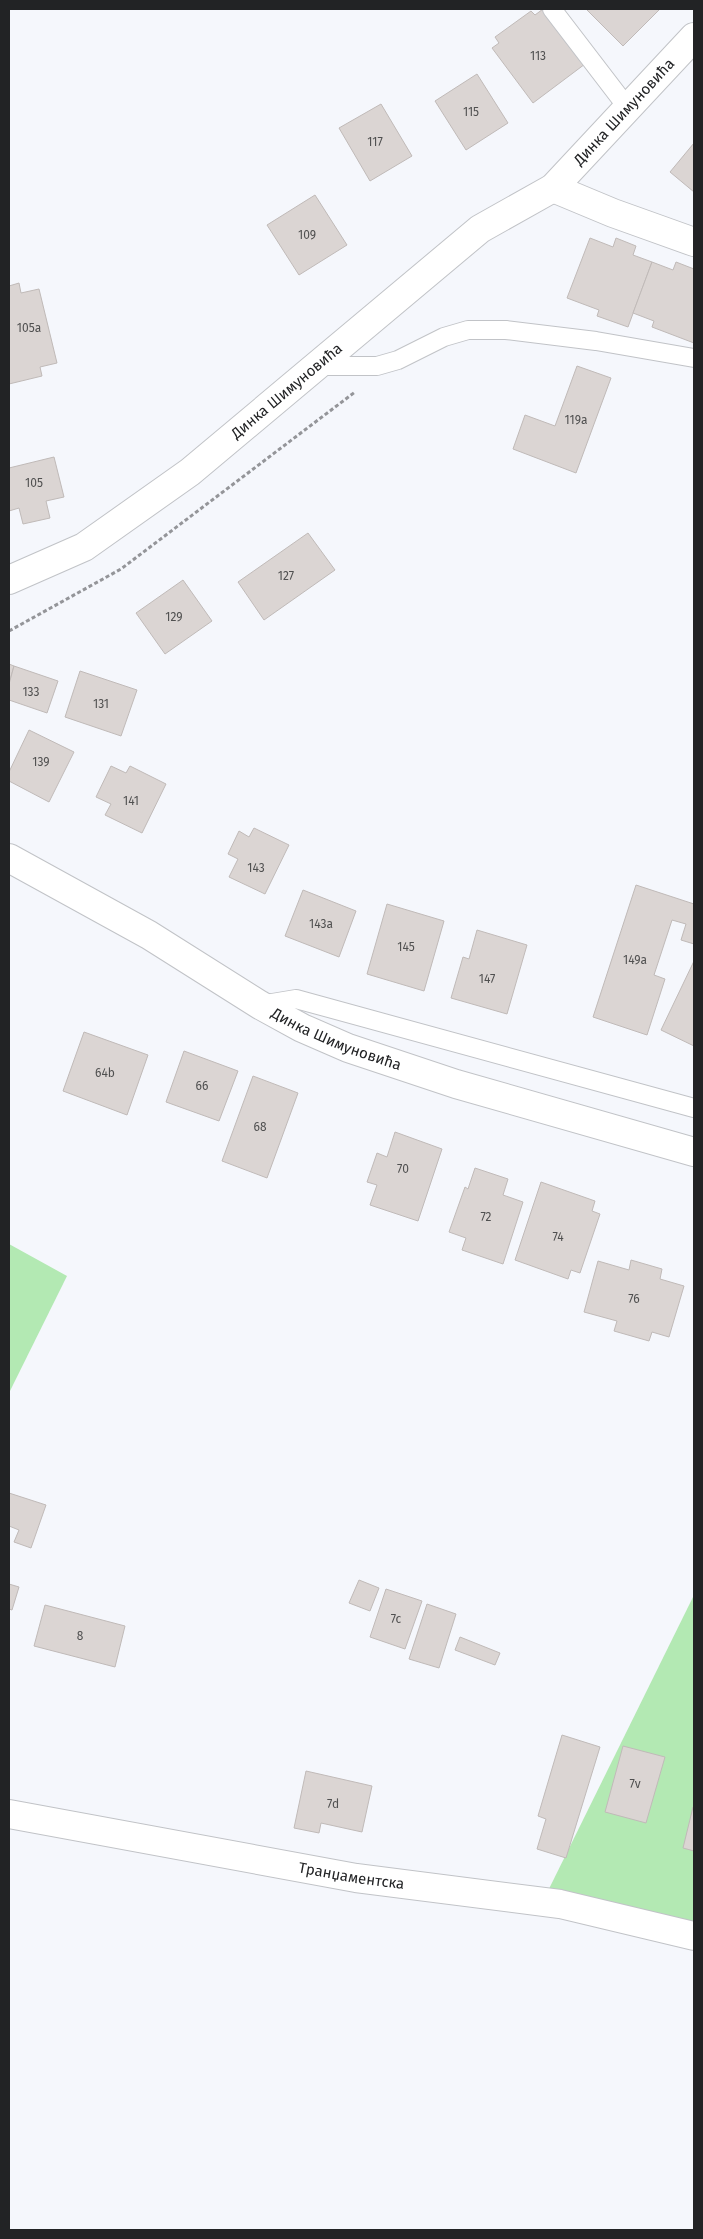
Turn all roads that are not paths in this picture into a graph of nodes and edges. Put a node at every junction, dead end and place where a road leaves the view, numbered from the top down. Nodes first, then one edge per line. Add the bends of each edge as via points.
1 (552, 9) edge
2 (694, 37) edge
3 (627, 107) junction
4 (553, 188) junction
5 (694, 242) edge
6 (694, 358) edge
7 (318, 366) junction
8 (9, 580) edge
9 (9, 858) edge
10 (260, 1005) junction
11 (694, 1108) edge
12 (694, 1152) edge
13 (9, 1814) edge
14 (694, 1936) edge

1 - 3 lane
2 - 3 street, Динка Шимуновића
3 - 4 street, Динка Шимуновића
4 - 5 street
4 - 7 street, Динка Шимуновића via 480,229
6 - 7 lane via 506,330 468,330 377,366
7 - 8 street, Динка Шимуновића via 190,472 84,547
9 - 10 street, Динка Шимуновића via 149,936
10 - 11 lane via 296,999
10 - 12 street, Динка Шимуновића via 302,1028 366,1054 456,1084
13 - 14 street, Транџаментска via 356,1878 560,1904

